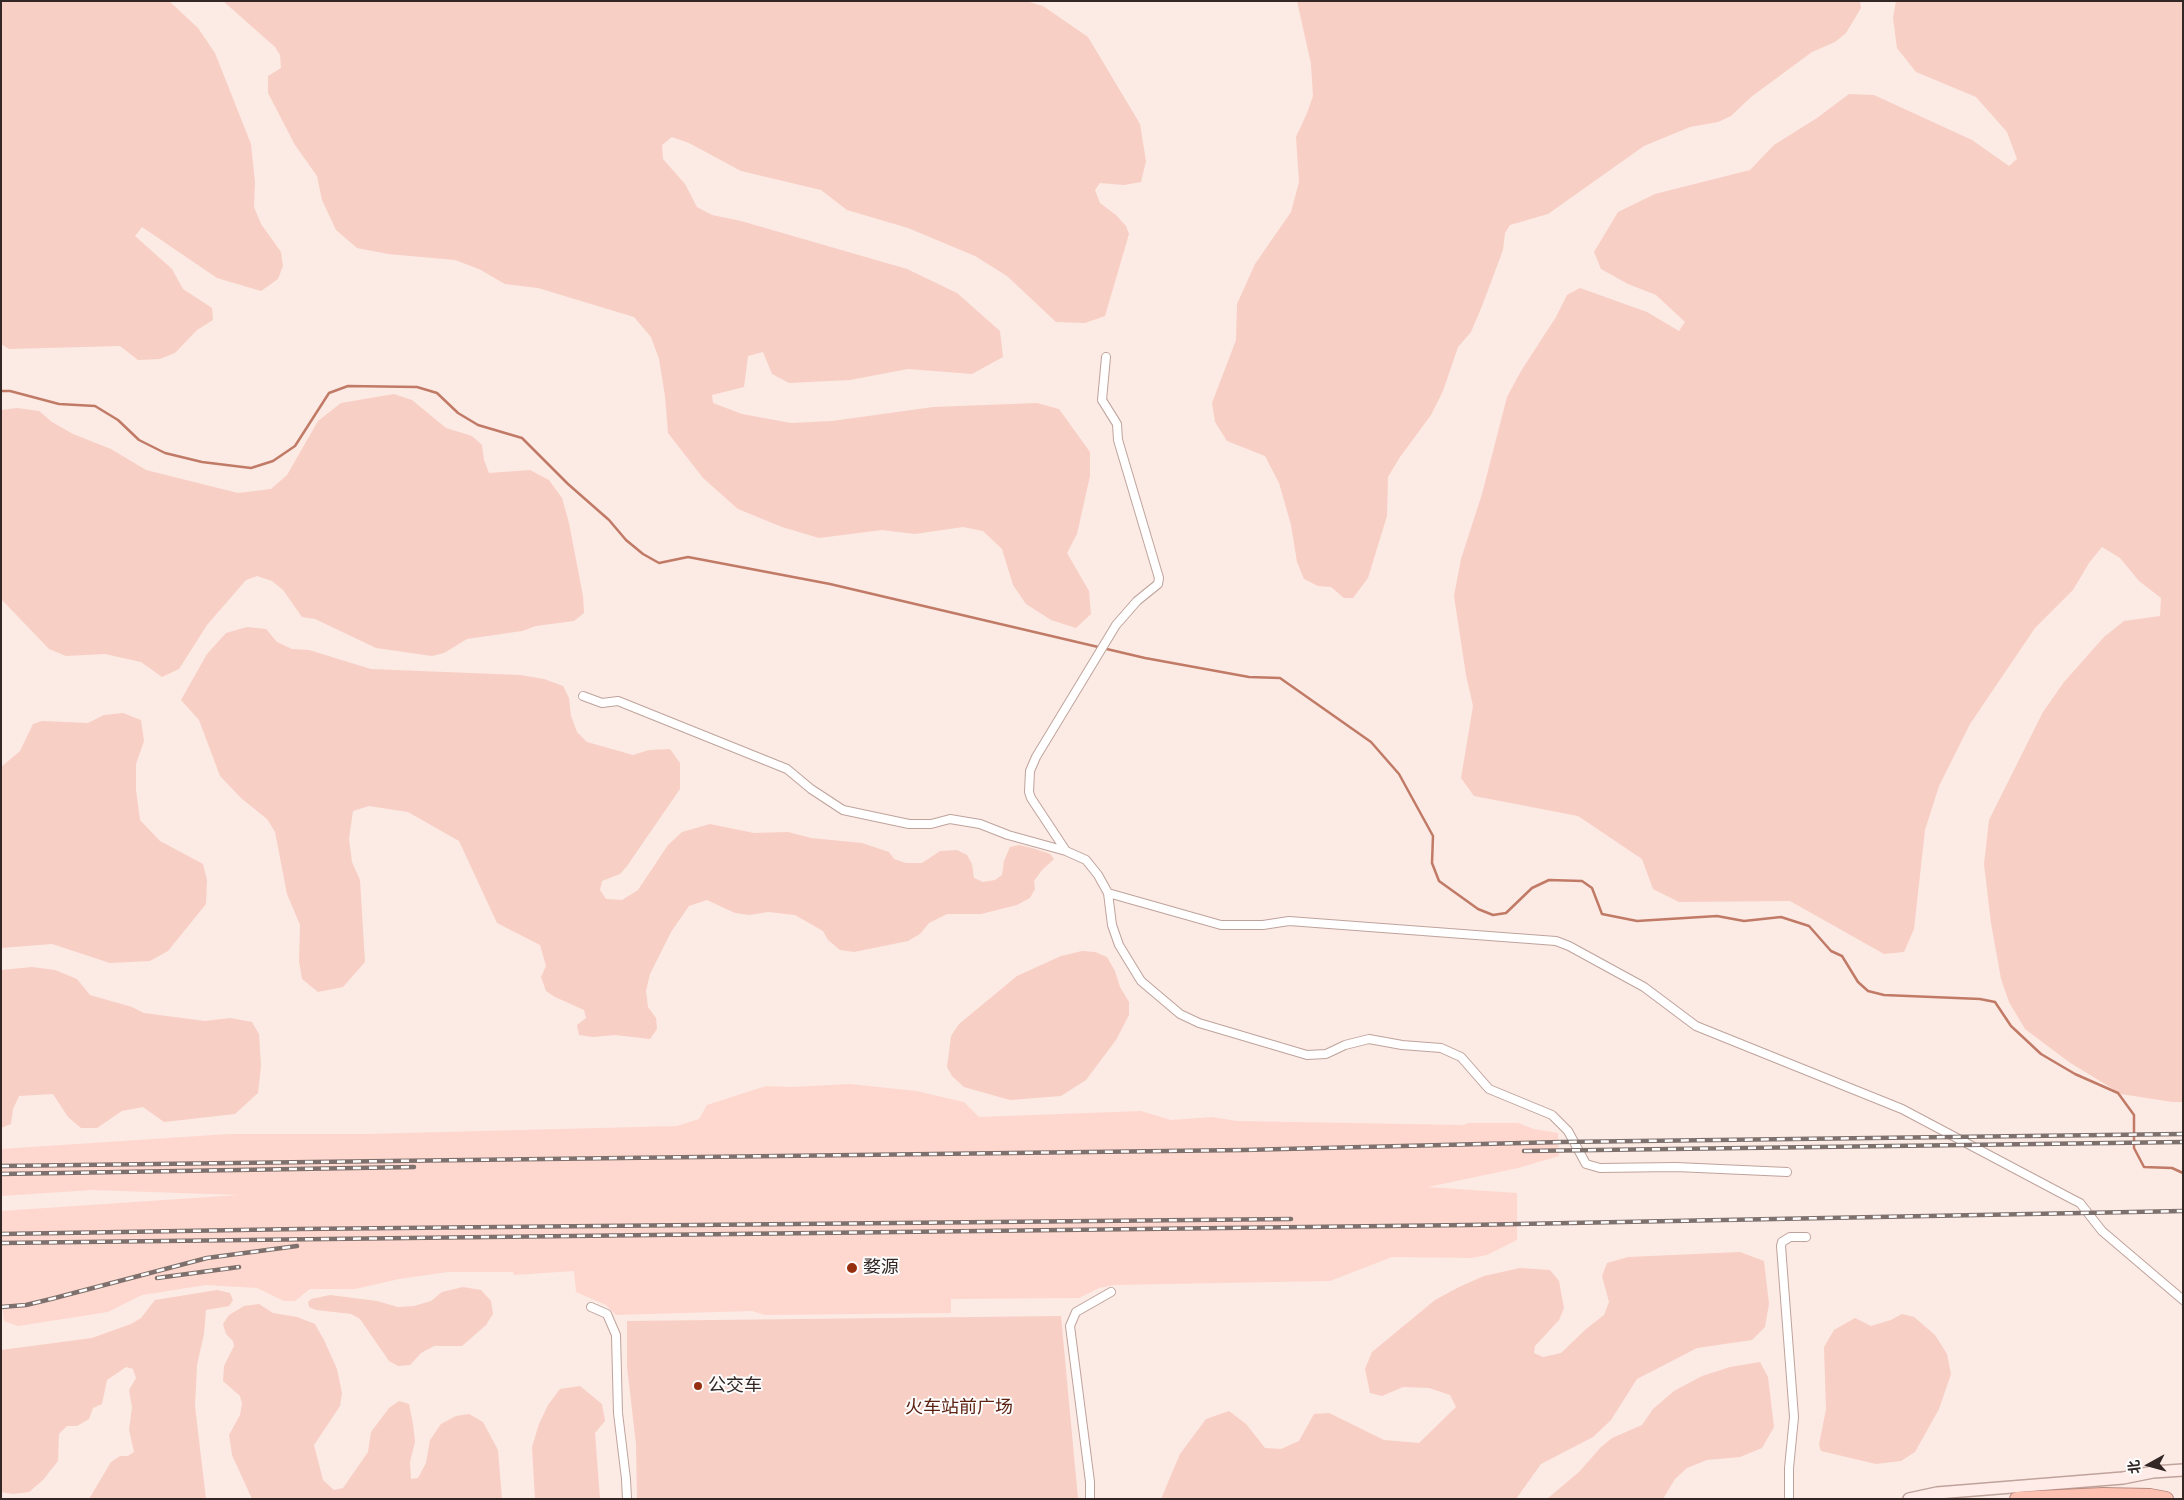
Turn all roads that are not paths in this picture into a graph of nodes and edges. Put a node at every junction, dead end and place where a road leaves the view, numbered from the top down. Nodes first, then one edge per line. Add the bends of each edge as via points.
1 (1106, 358) dead end
2 (583, 696) dead end
3 (1066, 851) junction
4 (1108, 894) junction
5 (1787, 1172) dead end
6 (1806, 1237) dead end
7 (1112, 1292) dead end
8 (2183, 1300) edge
9 (591, 1307) dead end
10 (2183, 1470) edge
11 (627, 1499) edge
12 (1090, 1499) edge
13 (1790, 1499) edge
14 (1909, 1499) edge
15 (2017, 1499) edge
16 (2166, 1499) edge

1 - 3 street via 1102,400 1117,424 1118,440 1159,578 1158,584 1116,625 1030,771 1031,798
2 - 3 street via 602,703 618,701 787,769 843,810 914,825 950,819 973,822
3 - 4 street via 1086,860
4 - 5 street via 1112,925 1119,945 1141,981 1180,1014 1199,1023 1307,1055 1326,1054 1345,1045 1369,1040 1441,1048 1461,1057 1489,1090 1552,1116 1568,1131 1586,1164 1600,1168 1676,1167
4 - 8 street via 1221,925 1263,926 1289,921 1556,941 1644,987 1696,1026 1902,1109 2072,1198 2102,1232
6 - 13 street via 1790,1237 1780,1246 1794,1417 1789,1468
7 - 12 street via 1076,1312 1070,1326
9 - 11 street via 607,1314 616,1335 618,1413
10 - 14 main road via 1937,1493
15 - 16 highway via 2103,1495

